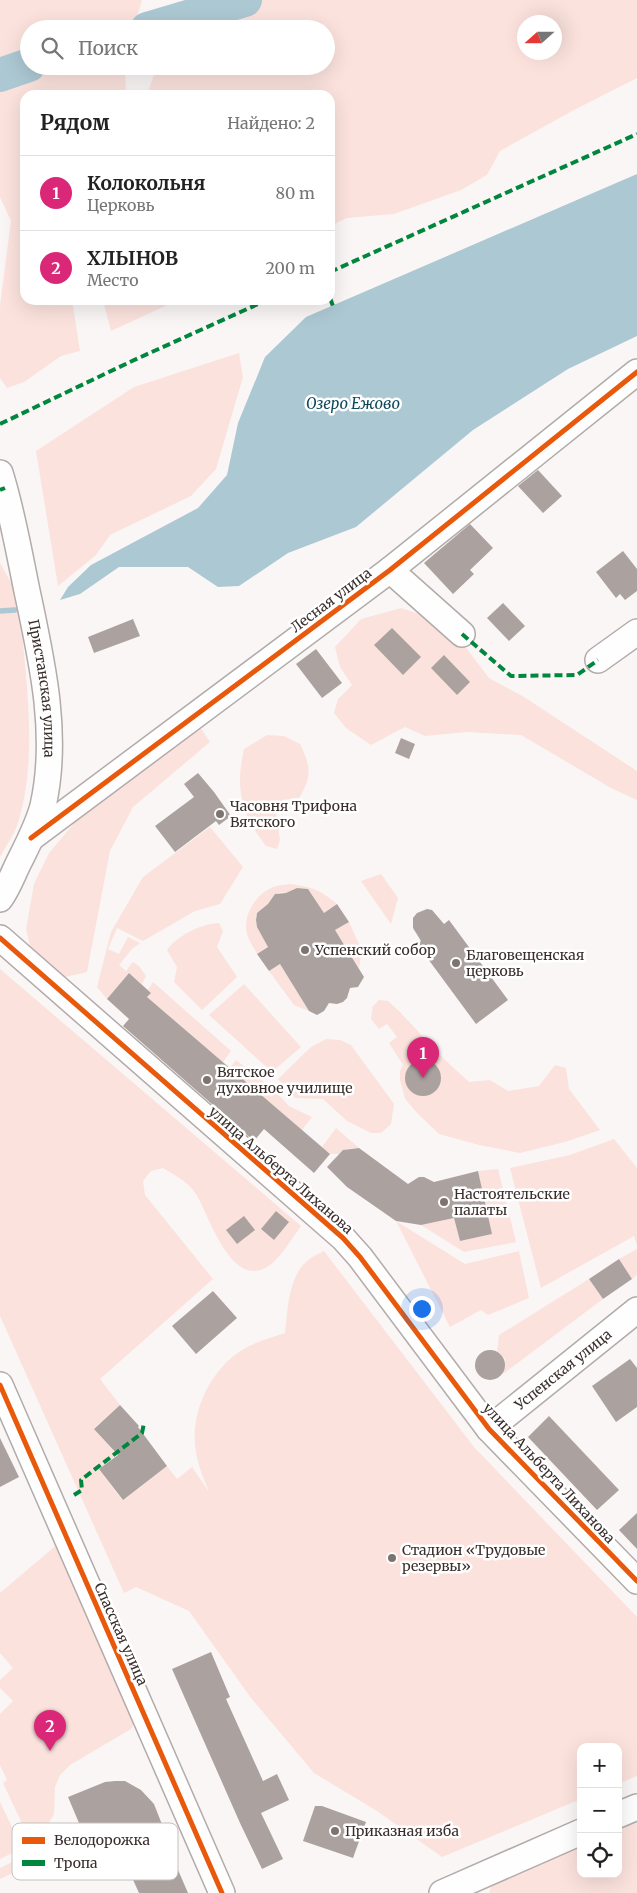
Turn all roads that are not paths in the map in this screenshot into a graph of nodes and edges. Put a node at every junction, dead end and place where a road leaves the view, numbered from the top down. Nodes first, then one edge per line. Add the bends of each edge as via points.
1 (637, 372) edge
2 (0, 473) edge
3 (390, 570) junction
4 (637, 632) edge
5 (462, 634) dead end
6 (598, 660) dead end
7 (31, 838) junction
8 (0, 899) edge
9 (0, 938) edge
10 (637, 1310) edge
11 (0, 1385) edge
12 (489, 1429) junction
13 (637, 1582) edge
14 (637, 1807) edge
15 (622, 1813) edge
16 (579, 1833) edge
17 (450, 1892) edge
18 (222, 1893) edge

1 - 3 street, Лесная улица
2 - 7 street, Пристанская улица via 33,619 48,716 48,778
3 - 5 street
3 - 7 street, Лесная улица
4 - 6 street
7 - 8 street, Пристанская улица
9 - 12 street, улица Альберта Лиханова via 343,1238
10 - 12 street, Успенская улица
11 - 18 street, Спасская улица
12 - 13 street, улица Альберта Лиханова
14 - 15 street
16 - 17 street

